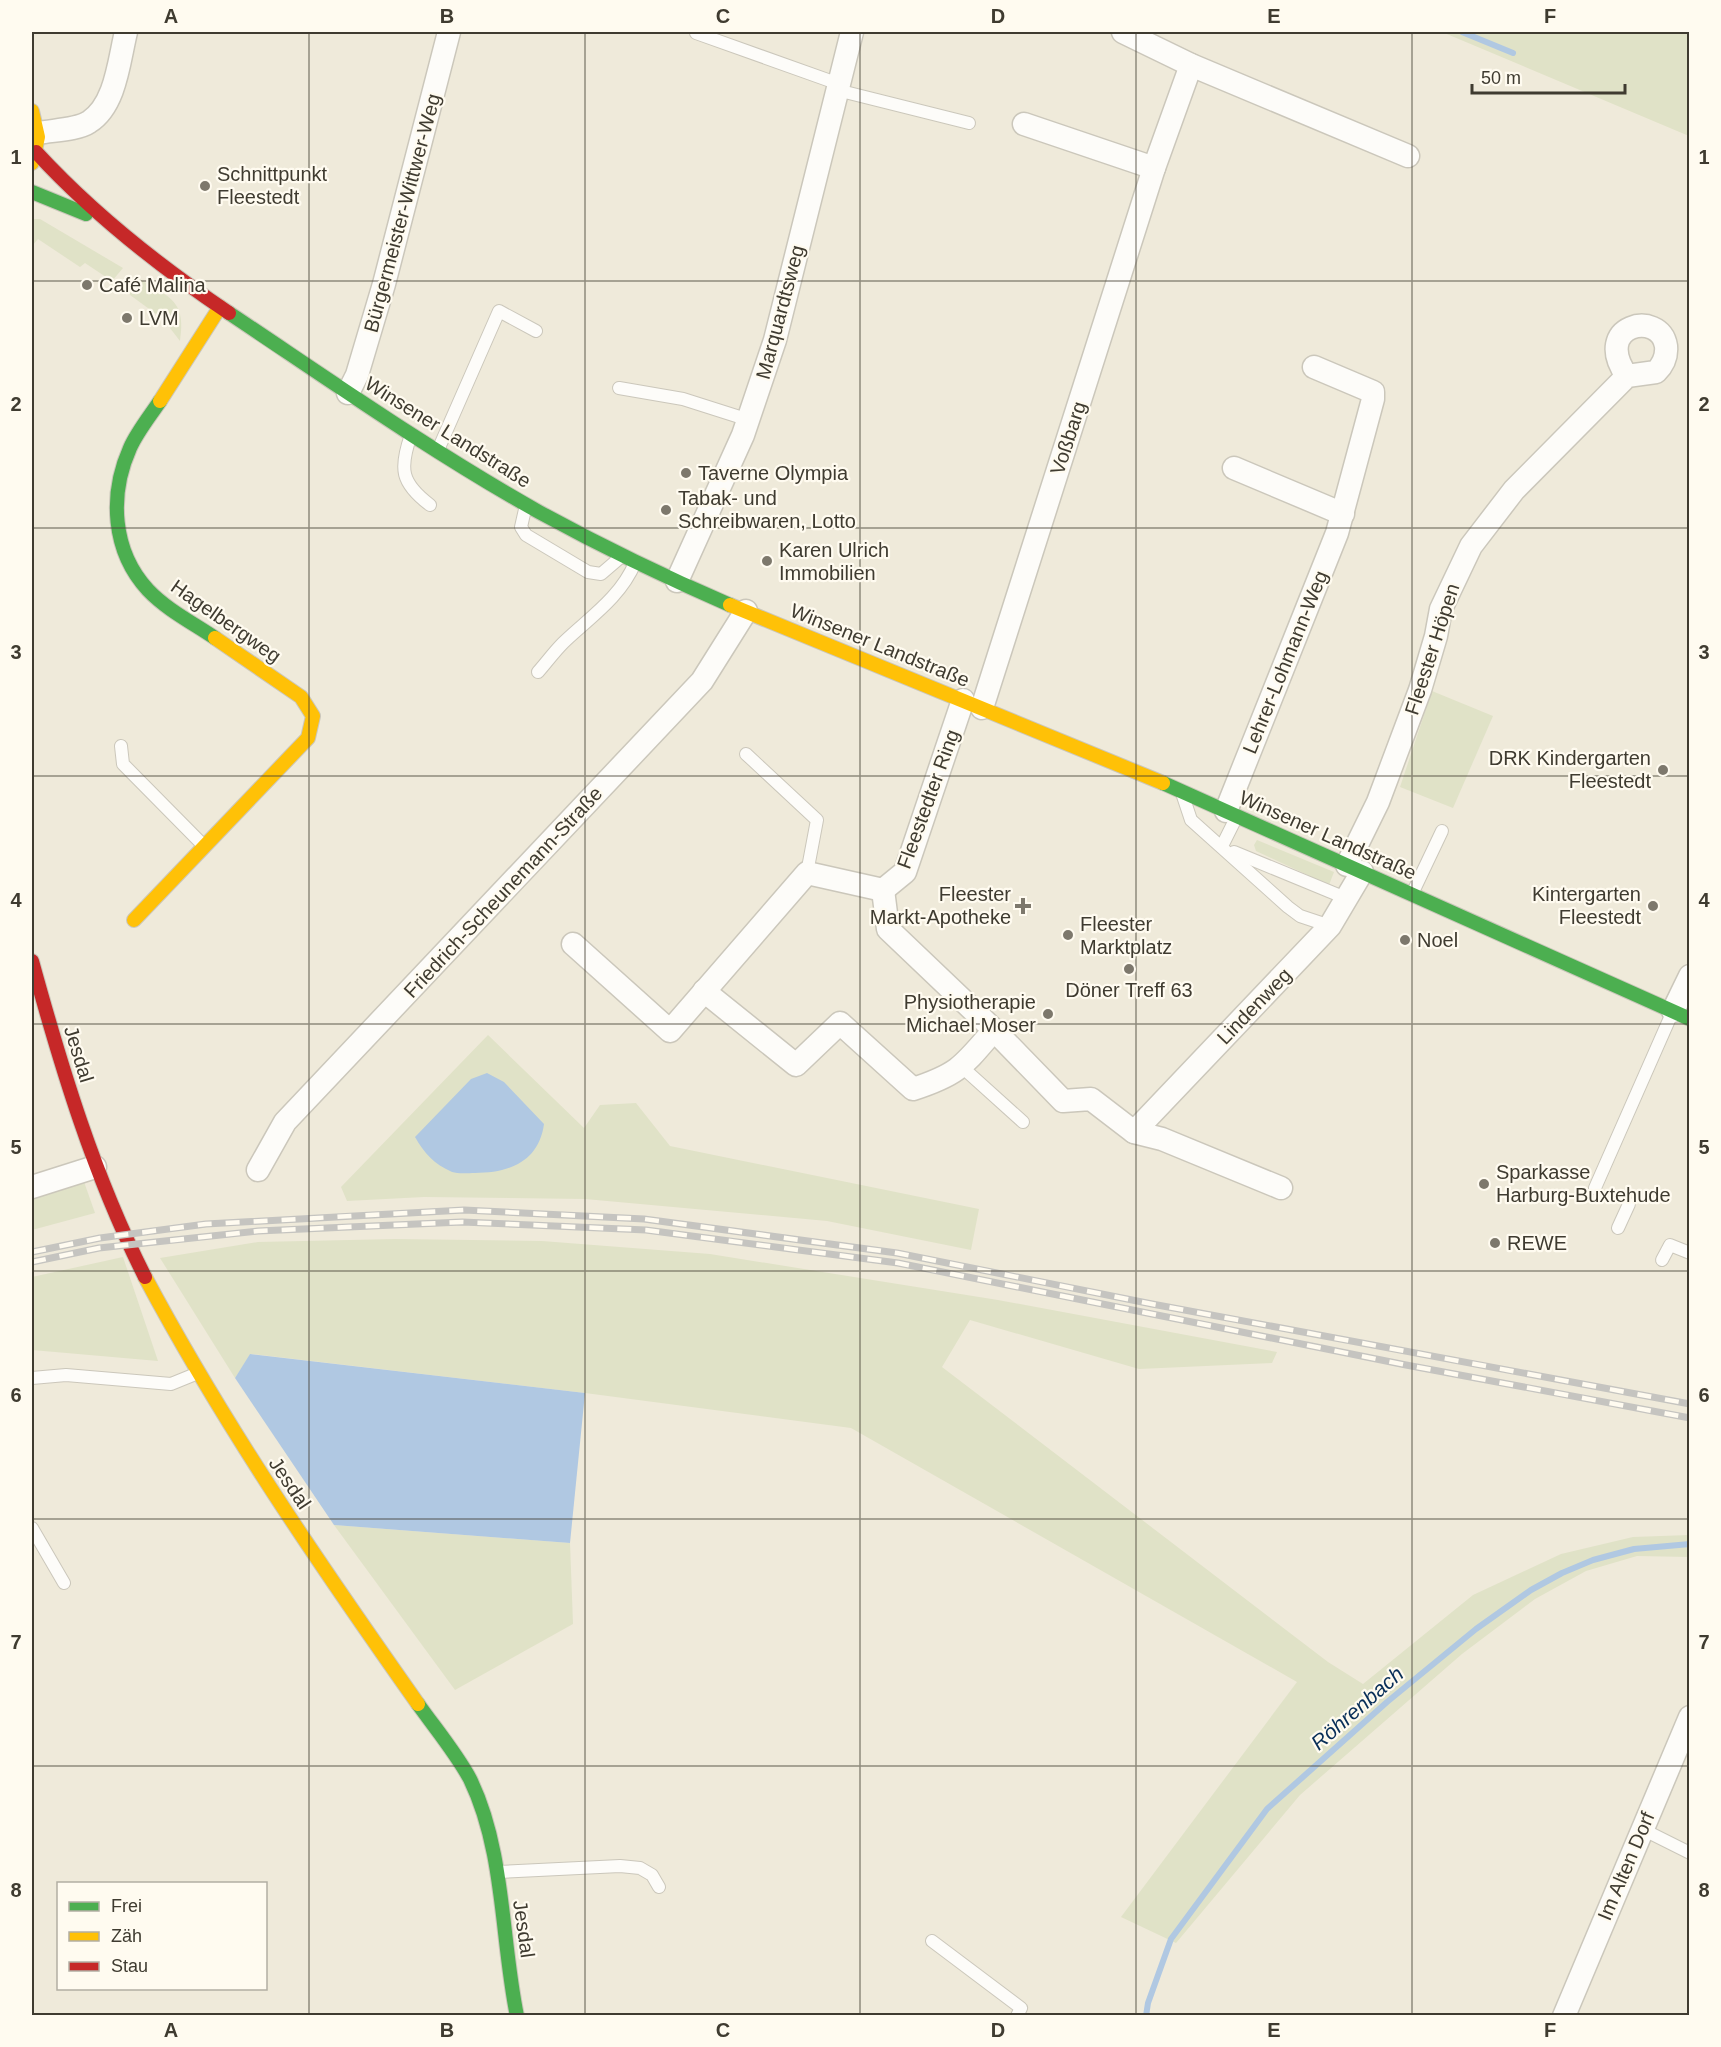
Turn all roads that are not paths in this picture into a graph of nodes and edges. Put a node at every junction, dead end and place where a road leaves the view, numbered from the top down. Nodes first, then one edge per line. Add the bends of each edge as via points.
1 (126, 32) edge
2 (449, 32) edge
3 (852, 32) edge
4 (1123, 32) edge
5 (696, 33) dead end
6 (1191, 65) junction
7 (838, 87) junction
8 (32, 111) edge
9 (969, 123) dead end
10 (1024, 124) dead end
11 (35, 149) edge
12 (1408, 156) dead end
13 (1154, 168) junction
14 (32, 192) edge
15 (103, 222) junction
16 (220, 307) junction
17 (536, 331) dead end
18 (1314, 367) dead end
19 (1627, 376) dead end
20 (619, 388) dead end
21 (348, 393) junction
22 (749, 420) junction
23 (412, 434) junction
24 (438, 451) junction
25 (1234, 468) dead end
26 (526, 504) junction
27 (430, 505) dead end
28 (1343, 514) junction
29 (629, 559) junction
30 (677, 581) junction
31 (746, 611) junction
32 (538, 672) dead end
33 (972, 704) junction
34 (121, 746) dead end
35 (746, 754) dead end
36 (1182, 791) junction
37 (1231, 813) junction
38 (1442, 831) dead end
39 (203, 845) junction
40 (1222, 846) junction
41 (1354, 868) junction
42 (807, 873) junction
43 (883, 890) junction
44 (1412, 894) junction
45 (1348, 899) junction
46 (134, 920) dead end
47 (1330, 926) junction
48 (573, 944) dead end
49 (32, 961) edge
50 (1689, 976) edge
51 (704, 991) junction
52 (1681, 1015) edge
53 (994, 1030) junction
54 (962, 1067) junction
55 (1023, 1122) dead end
56 (1134, 1132) junction
57 (95, 1167) junction
58 (258, 1170) dead end
59 (32, 1187) edge
60 (1281, 1188) dead end
61 (1595, 1188) dead end
62 (1629, 1204) dead end
63 (1618, 1228) dead end
64 (1689, 1253) edge
65 (1662, 1260) dead end
66 (198, 1373) junction
67 (32, 1378) edge
68 (32, 1528) edge
69 (64, 1583) dead end
70 (1689, 1717) edge
71 (1642, 1829) junction
72 (1689, 1853) edge
73 (496, 1872) junction
74 (659, 1887) dead end
75 (932, 1941) dead end
76 (517, 2016) edge
77 (1017, 2016) edge
78 (1564, 2016) edge

1 - 11 street via 103,111 88,123
2 - 21 street, Bürgermeister-Wittwer-Weg via 384,284
3 - 7 street, Marquardtsweg
4 - 6 street
5 - 7 lane
6 - 12 street
6 - 13 street, Voßbarg
7 - 9 lane
7 - 22 street, Marquardtsweg via 776,340
8 - 11 street, Winsener Landstraße
10 - 13 street
11 - 15 street, Winsener Landstraße
13 - 33 street, Voßbarg
14 - 15 street, Winsener Landstraße
15 - 16 street, Winsener Landstraße
16 - 21 street, Winsener Landstraße
16 - 39 street, Hagelbergweg via 131,446 117,484 120,535 131,567 147,590 301,697 314,716 308,738
17 - 24 lane via 499,311
18 - 28 street, Lehrer-Lohmann-Weg via 1373,392
19 - 41 street, Fleester Höpen via 1514,490 1479,533 1463,561 1441,609 1420,690
20 - 22 lane via 684,399
21 - 23 street, Winsener Landstraße
22 - 30 street, Marquardtsweg
23 - 24 street, Winsener Landstraße
23 - 27 lane via 405,451 405,480
24 - 26 street, Winsener Landstraße
25 - 28 street
26 - 29 street, Winsener Landstraße
26 - 29 lane via 521,527 526,535 588,572 601,574
28 - 37 street, Lehrer-Lohmann-Weg
29 - 30 street, Winsener Landstraße
29 - 32 lane via 630,572 601,612 563,643
30 - 31 street, Winsener Landstraße
31 - 33 street, Winsener Landstraße
31 - 58 street, Friedrich-Scheunemann-Straße via 702,681 285,1122
33 - 36 street, Winsener Landstraße
33 - 43 street, Fleestedter Ring via 905,872
34 - 39 lane via 123,764
35 - 42 lane via 817,820
36 - 37 street, Winsener Landstraße
36 - 40 lane via 1191,820
37 - 40 lane
37 - 41 street, Winsener Landstraße
38 - 44 lane
39 - 46 street, Hagelbergweg
40 - 45 lane
40 - 47 lane via 1288,907
41 - 44 street, Winsener Landstraße
41 - 45 street, Lindenweg
42 - 43 street, Fleestedter Ring
42 - 51 street
43 - 53 street, Fleestedter Ring via 888,929
44 - 52 street, Winsener Landstraße
45 - 47 street, Lindenweg
47 - 56 street, Lindenweg
48 - 51 street via 670,1031
49 - 57 street, Jesdal
50 - 52 street
51 - 54 street via 796,1065 840,1023 913,1089 945,1078
52 - 61 lane
53 - 54 street
53 - 56 street, Fleestedter Ring via 1063,1101 1091,1099
54 - 55 lane
56 - 60 street via 1162,1138
57 - 59 street
57 - 66 street, Jesdal via 137,1260
62 - 63 lane
64 - 65 lane via 1670,1245
66 - 67 lane via 171,1384 66,1375
66 - 73 street, Jesdal via 239,1443 470,1778 484,1813
68 - 69 lane
70 - 71 street, Im Alten Dorf
71 - 72 lane
71 - 78 street, Im Alten Dorf
73 - 74 lane via 620,1866 640,1868 652,1875
73 - 76 street, Jesdal
75 - 77 lane via 1021,2007

